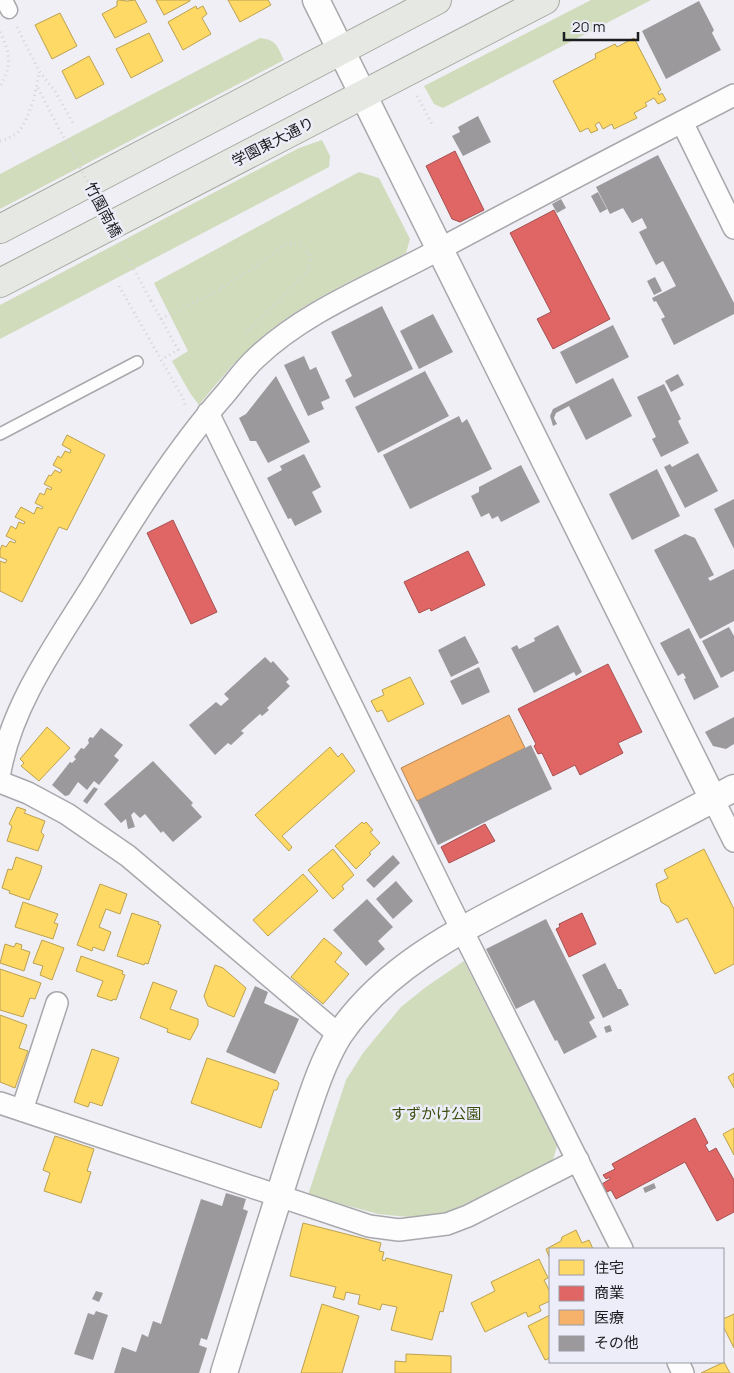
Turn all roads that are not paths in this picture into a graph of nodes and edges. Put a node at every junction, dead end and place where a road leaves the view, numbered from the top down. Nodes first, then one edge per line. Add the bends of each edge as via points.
1 (316, 0) edge
2 (437, 0) edge
3 (545, 0) edge
4 (340, 50) junction
5 (364, 95) junction
6 (734, 95) edge
7 (682, 122) junction
8 (734, 228) edge
9 (0, 229) edge
10 (440, 249) junction
11 (0, 283) edge
12 (137, 362) dead end
13 (208, 412) junction
14 (0, 434) edge
15 (0, 772) edge
16 (0, 782) edge
17 (724, 794) edge
18 (734, 841) edge
19 (462, 929) junction
20 (57, 1003) dead end
21 (339, 1035) junction
22 (0, 1103) edge
23 (22, 1110) junction
24 (578, 1160) junction
25 (279, 1195) junction
26 (622, 1248) edge
27 (224, 1373) edge

1 - 4 street
2 - 4 main road
3 - 5 main road, 学園東大通り
4 - 5 street
4 - 9 main road
5 - 10 street
5 - 11 main road, 学園東大通り
6 - 7 street
7 - 8 street
7 - 10 street
10 - 13 street via 346,298 279,338 254,360
10 - 17 street
12 - 14 lane
13 - 15 street via 111,555 51,652 12,728
13 - 19 street
16 - 21 street via 67,814 128,856
17 - 18 street
17 - 19 street
19 - 21 street via 418,956 386,982
19 - 24 street
20 - 23 street
21 - 25 street via 311,1100
22 - 23 street
23 - 25 street
24 - 25 street via 468,1216 426,1228 399,1230 369,1226
24 - 26 street
25 - 27 street

